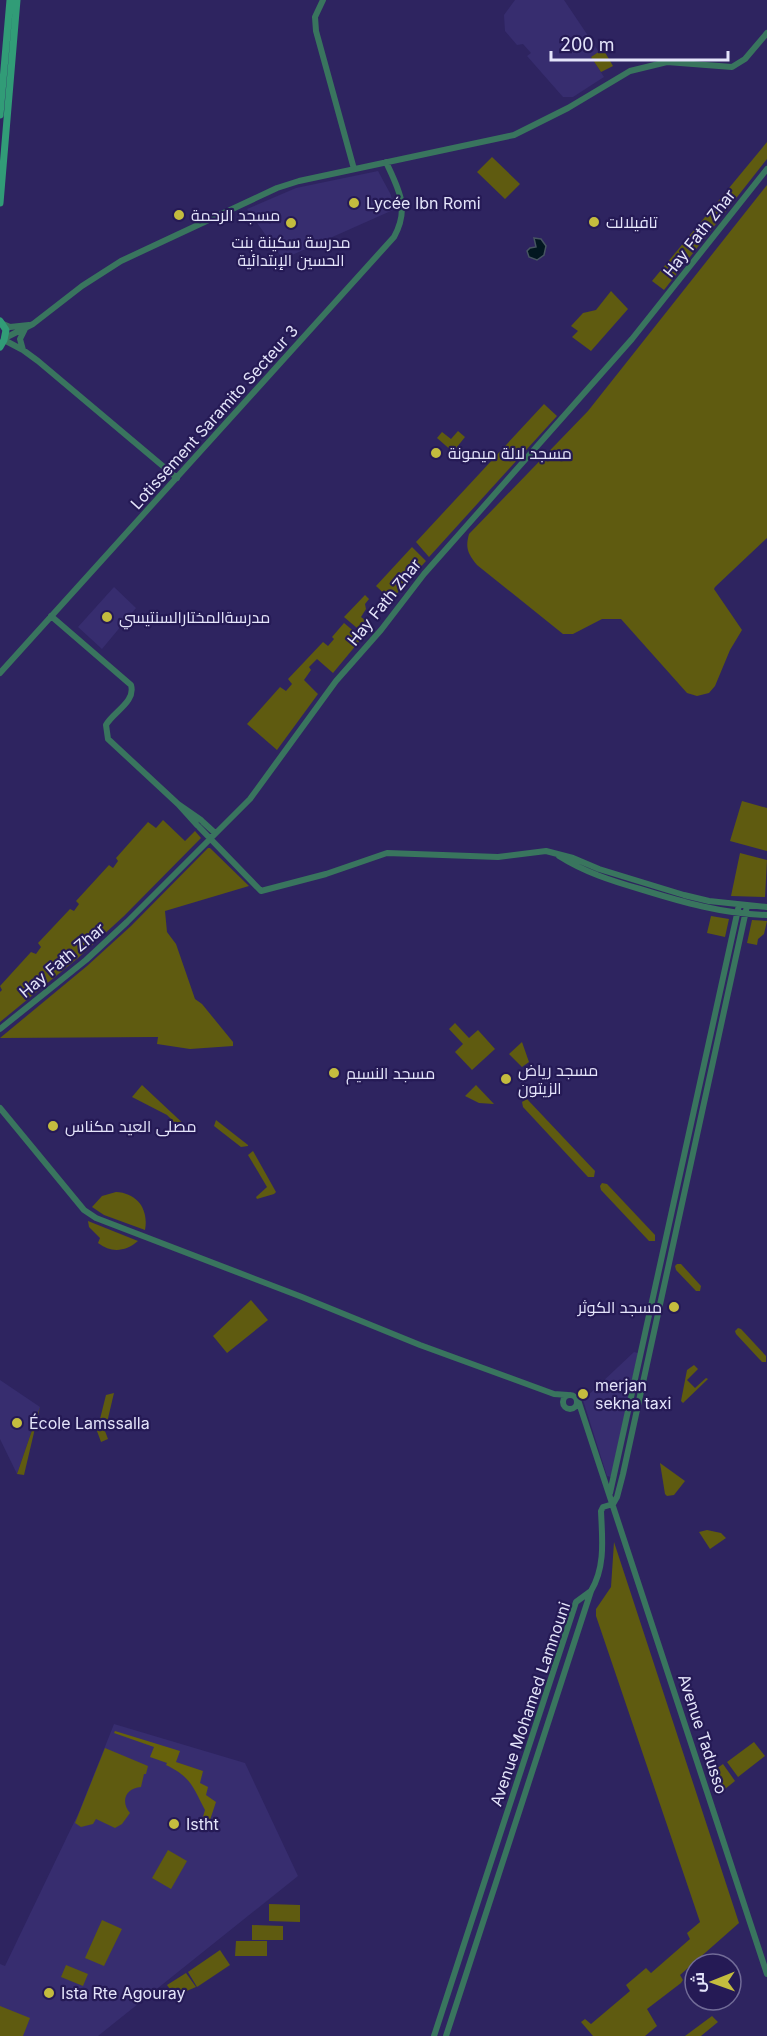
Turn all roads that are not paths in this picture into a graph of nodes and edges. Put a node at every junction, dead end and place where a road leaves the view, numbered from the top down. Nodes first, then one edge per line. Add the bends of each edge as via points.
1 (10, 0) edge
2 (17, 0) edge
3 (323, 0) edge
4 (767, 33) edge
5 (0, 115) edge
6 (387, 162) junction
7 (354, 169) junction
8 (767, 169) edge
9 (0, 203) edge
10 (1, 323) edge
11 (33, 324) junction
12 (24, 329) junction
13 (4, 339) junction
14 (0, 348) edge
15 (23, 350) junction
16 (177, 478) junction
17 (51, 616) junction
18 (0, 673) edge
19 (200, 823) junction
20 (215, 833) junction
21 (209, 838) junction
22 (553, 852) junction
23 (738, 905) junction
24 (747, 906) junction
25 (767, 907) edge
26 (737, 914) junction
27 (746, 915) junction
28 (767, 915) edge
29 (0, 1029) edge
30 (0, 1108) edge
31 (554, 1394) junction
32 (568, 1395) junction
33 (578, 1400) junction
34 (563, 1404) junction
35 (571, 1409) junction
36 (584, 1416) junction
37 (609, 1494) junction
38 (613, 1504) junction
39 (591, 1591) junction
40 (767, 1974) edge
41 (434, 2036) edge
42 (446, 2036) edge

1 - 5 main road
2 - 9 main road
3 - 7 street via 315,17 316,31
4 - 6 street via 737,65 677,62 642,67 514,135
6 - 7 street
6 - 16 street, Lotissement Saramito Secteur 3 via 402,202 401,221 394,237
7 - 11 street via 277,188 138,251 106,269
8 - 20 street, Hay Fath Zhar via 632,339 424,574 336,681 250,799
10 - 11 street via 15,327
10 - 13 main road via 6,330
11 - 12 street
12 - 13 street
12 - 15 street via 20,339
13 - 14 main road
13 - 15 street
14 - 15 street
15 - 16 street
16 - 17 street, Lotissement Saramito Secteur 3
17 - 18 street, Lotissement Saramito Secteur 3
17 - 19 street via 131,686 130,698 106,725 108,739
19 - 20 street
19 - 21 street
20 - 21 street, Hay Fath Zhar
21 - 22 street via 261,891 387,853 498,857
21 - 29 street, Hay Fath Zhar via 94,952
22 - 23 street via 684,895
22 - 26 street via 609,880
23 - 24 street
23 - 26 street
24 - 25 street
24 - 27 street
26 - 27 street
26 - 37 street
27 - 28 street
27 - 38 street
30 - 31 street via 84,1210 96,1218 420,1346
31 - 32 street
31 - 34 street
32 - 33 street
32 - 34 street
33 - 35 street
33 - 36 street, Avenue Tadusso
34 - 35 street
35 - 36 street
36 - 37 street, Avenue Tadusso
37 - 38 street, Avenue Tadusso
38 - 39 street via 601,1510 601,1562
38 - 40 street, Avenue Tadusso
39 - 41 street, Avenue Mohamed Lamnouni via 576,1602
39 - 42 street, Avenue Mohamed Lamnouni

